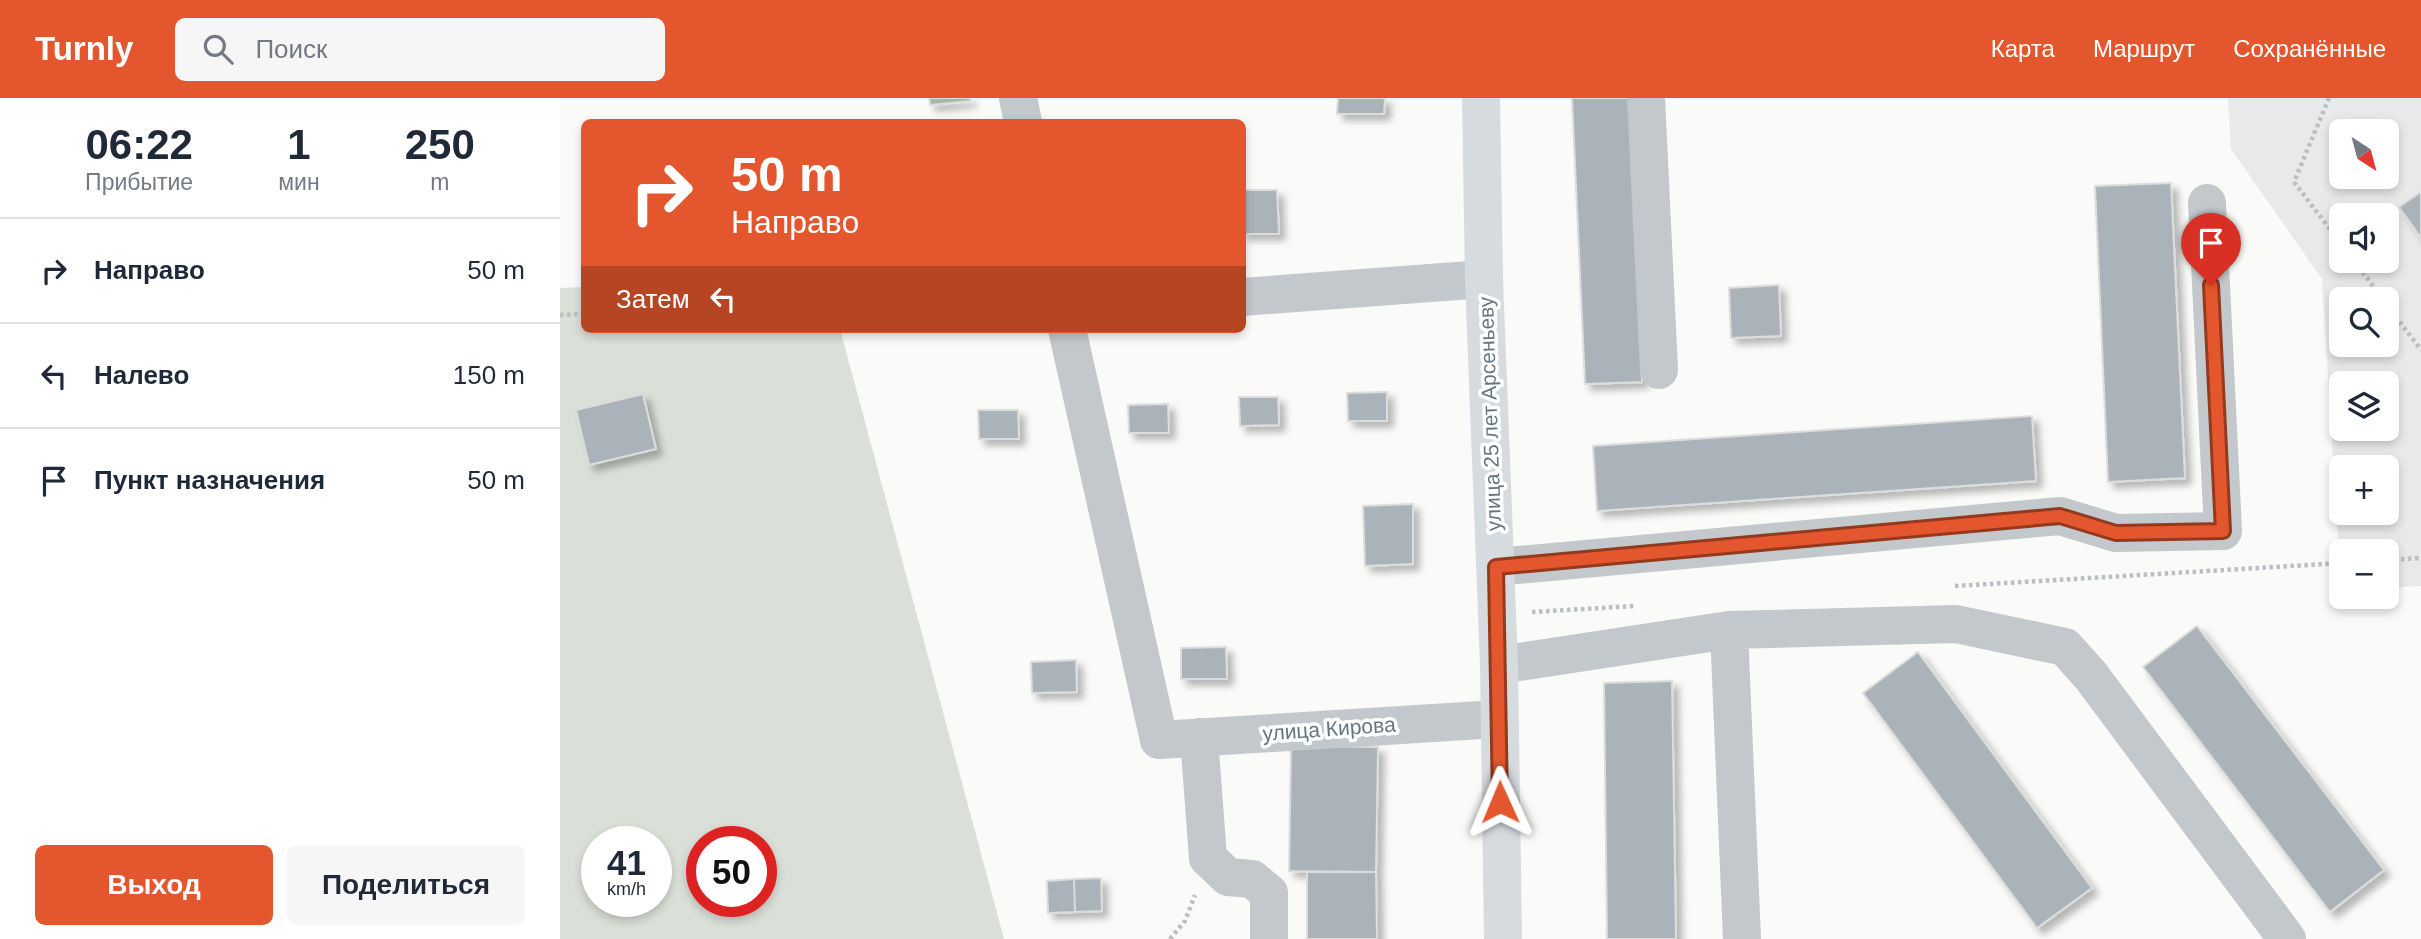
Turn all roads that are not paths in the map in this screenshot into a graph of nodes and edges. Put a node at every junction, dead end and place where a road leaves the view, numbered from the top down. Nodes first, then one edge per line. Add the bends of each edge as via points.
1 (1018, 98) edge
2 (1481, 98) edge
3 (1646, 98) edge
4 (1022, 119) edge
5 (2207, 204) dead end
6 (1484, 279) junction
7 (1246, 297) edge
8 (1068, 333) edge
9 (1659, 370) dead end
10 (1496, 567) junction
11 (1729, 630) junction
12 (1499, 665) junction
13 (1498, 719) junction
14 (1199, 737) junction
15 (1269, 939) edge
16 (1503, 939) edge
17 (1742, 939) edge
18 (2287, 939) edge

1 - 4 street
2 - 6 main road, улица 25 лет Арсеньеву
3 - 9 street
5 - 10 street via 2223,531 2116,533 2060,516
6 - 7 street
6 - 10 main road, улица 25 лет Арсеньеву
6 - 13 main road
8 - 14 street, улица Кирова via 1159,740
10 - 12 main road, улица 25 лет Арсеньеву
11 - 12 street
11 - 17 street
11 - 18 street via 1956,624 2065,647
12 - 13 main road, улица 25 лет Арсеньеву
13 - 14 street, улица Кирова
13 - 16 main road, улица 25 лет Арсеньеву
14 - 15 street via 1208,858 1228,877 1252,879 1269,892

